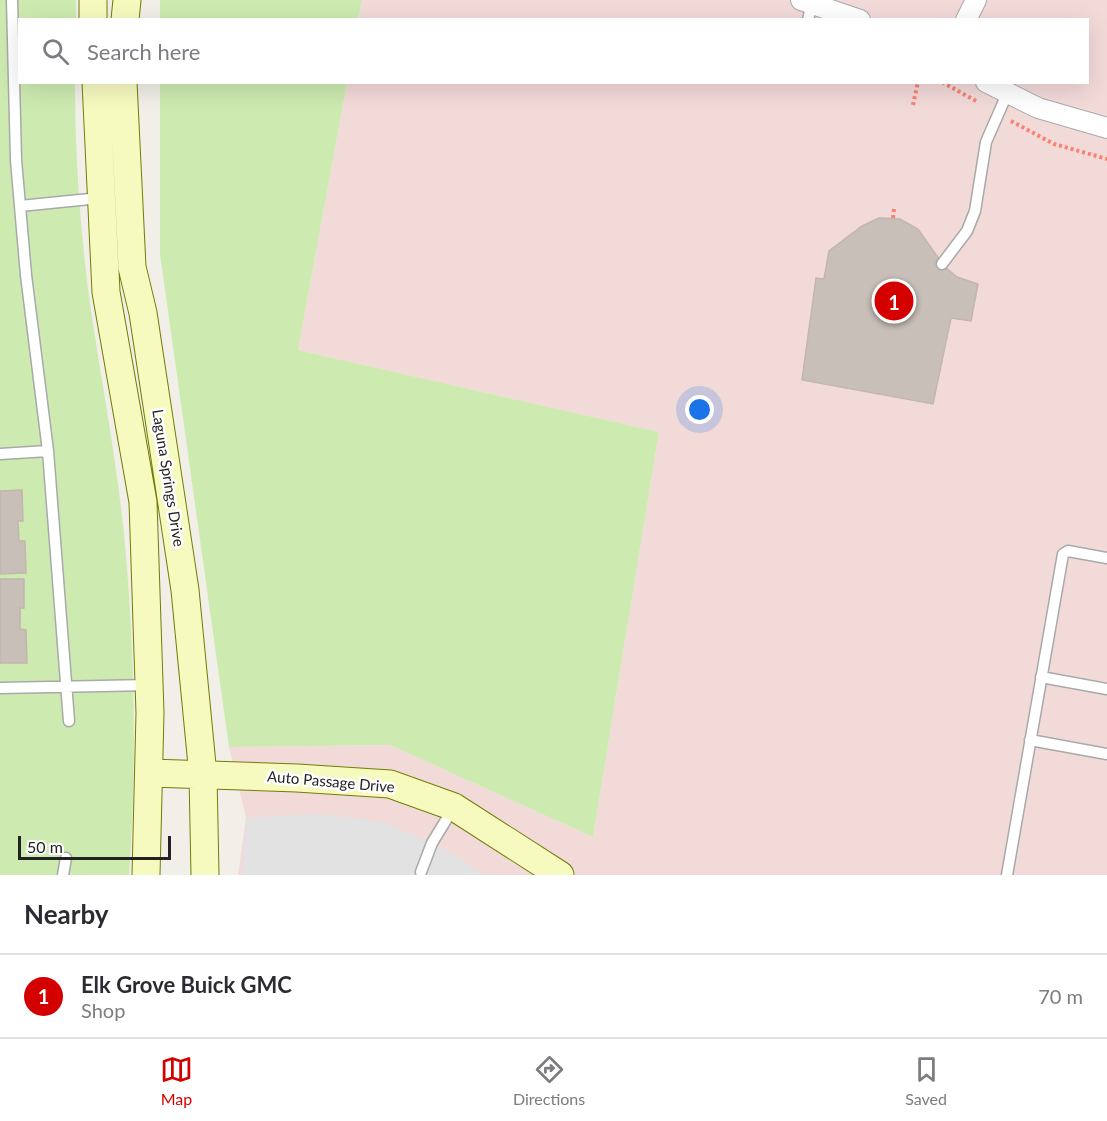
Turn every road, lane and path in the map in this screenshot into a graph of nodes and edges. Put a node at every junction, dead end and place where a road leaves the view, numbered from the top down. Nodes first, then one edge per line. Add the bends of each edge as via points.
1 (12, 0) edge
2 (93, 0) edge
3 (127, 0) edge
4 (976, 0) edge
5 (807, 7) edge
6 (93, 18) edge
7 (125, 18) edge
8 (852, 18) edge
9 (967, 18) edge
10 (96, 84) edge
11 (123, 84) edge
12 (918, 84) edge
13 (946, 84) edge
14 (990, 84) edge
15 (1007, 94) junction
16 (913, 105) dead end
17 (998, 114) junction
18 (1107, 128) edge
19 (1107, 159) edge
20 (102, 198) junction
21 (20, 206) junction
22 (894, 209) dead end
23 (893, 218) dead end
24 (942, 264) dead end
25 (48, 451) junction
26 (0, 454) edge
27 (1107, 558) edge
28 (1041, 677) junction
29 (150, 685) junction
30 (0, 688) edge
31 (68, 688) junction
32 (1107, 689) edge
33 (69, 721) dead end
34 (1030, 740) junction
35 (1107, 754) edge
36 (150, 773) junction
37 (203, 775) junction
38 (454, 807) junction
39 (66, 858) dead end
40 (421, 872) dead end
41 (63, 875) edge
42 (146, 875) edge
43 (206, 875) edge
44 (560, 875) edge
45 (1007, 875) edge

1 - 21 lane
2 - 6 street
3 - 7 street
4 - 9 street
5 - 8 street
10 - 20 street, Laguna Springs Drive
11 - 37 street, Laguna Springs Drive via 132,267 185,590
12 - 16 path
13 - 17 path
14 - 15 street
15 - 17 lane
15 - 18 street via 1038,108
17 - 19 path via 1054,144
17 - 24 lane via 986,141 975,211 967,231
20 - 21 lane
20 - 29 street, Laguna Springs Drive via 106,292 143,502
21 - 25 lane
22 - 23 path
25 - 26 lane
25 - 31 lane
27 - 28 lane via 1068,551 1063,554
28 - 32 lane
28 - 34 lane
29 - 31 lane
29 - 36 street, Laguna Springs Drive
30 - 31 lane
31 - 33 lane
34 - 35 lane
34 - 45 lane
36 - 37 street, Auto Passage Drive
36 - 42 street, Laguna Springs Drive
37 - 38 street, Auto Passage Drive via 390,784
37 - 43 street, Laguna Springs Drive
38 - 40 lane via 432,843
38 - 44 street, Auto Passage Drive
39 - 41 lane

